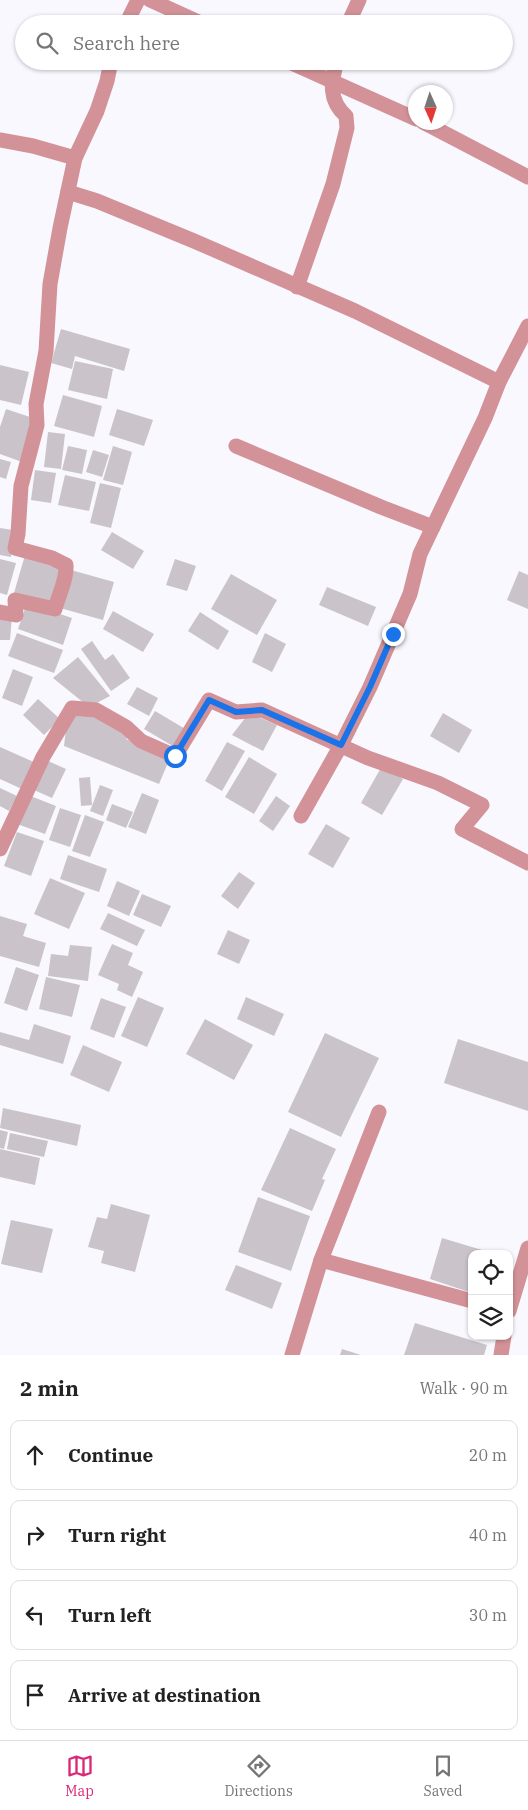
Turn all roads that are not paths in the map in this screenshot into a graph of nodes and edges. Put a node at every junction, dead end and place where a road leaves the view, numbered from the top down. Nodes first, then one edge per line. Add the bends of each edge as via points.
1 (138, 0) edge
2 (150, 0) edge
3 (359, 0) edge
4 (130, 15) edge
5 (183, 15) edge
6 (352, 15) edge
7 (109, 70) edge
8 (307, 70) edge
9 (335, 70) edge
10 (332, 81) junction
11 (408, 115) edge
12 (438, 130) edge
13 (0, 140) edge
14 (75, 158) junction
15 (528, 177) edge
16 (68, 192) junction
17 (297, 287) junction
18 (528, 326) edge
19 (498, 382) junction
20 (236, 446) dead end
21 (433, 526) junction
22 (0, 612) edge
23 (341, 745) junction
24 (301, 816) dead end
25 (0, 849) edge
26 (528, 863) edge
27 (379, 1112) dead end
28 (528, 1248) edge
29 (321, 1260) junction
30 (513, 1298) edge
31 (468, 1300) edge
32 (503, 1340) edge
33 (292, 1355) edge
34 (501, 1355) edge

1 - 4 street
2 - 5 street
3 - 6 street
7 - 14 street via 97,110
8 - 10 street
9 - 10 street
10 - 11 street
10 - 17 street via 334,102 346,116 347,128 333,184
12 - 15 street
13 - 14 street
14 - 16 street
16 - 17 street via 194,241
16 - 22 street via 50,284 46,350 36,404 37,425 21,486 15,548 52,558 66,565 67,574 56,608 15,600 16,616
17 - 19 street via 356,311
18 - 19 street
19 - 21 street via 482,426
20 - 21 street
21 - 23 street via 420,554 410,594
23 - 24 street
23 - 25 street via 262,710 236,712 209,700 175,756 141,741 96,710 72,708 43,757
23 - 26 street via 438,783 482,805 462,829
27 - 29 street
28 - 30 street
29 - 31 street
29 - 33 street
32 - 34 street

